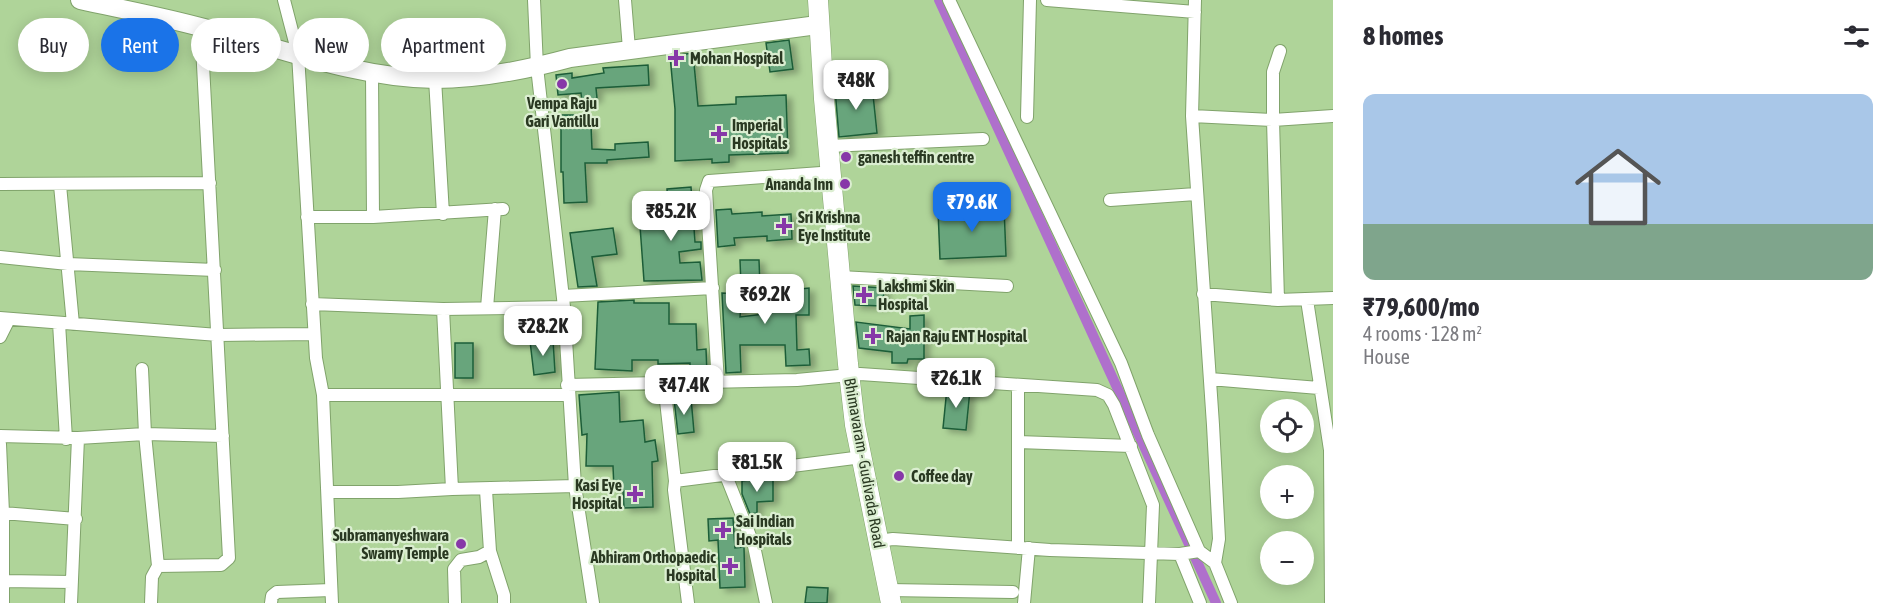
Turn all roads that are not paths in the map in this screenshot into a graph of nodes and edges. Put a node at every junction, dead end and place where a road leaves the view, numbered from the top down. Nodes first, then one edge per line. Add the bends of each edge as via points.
1 (80, 0) edge
2 (284, 0) edge
3 (534, 0) edge
4 (625, 0) edge
5 (813, 0) edge
6 (949, 0) edge
7 (1030, 0) edge
8 (1047, 0) edge
9 (1195, 6) edge
10 (191, 25) edge
11 (810, 26) junction
12 (293, 35) edge
13 (629, 50) junction
14 (1280, 51) dead end
15 (537, 67) junction
16 (204, 72) edge
17 (299, 72) edge
18 (365, 72) edge
19 (372, 74) junction
20 (435, 79) junction
21 (1191, 116) junction
22 (1333, 116) edge
23 (1027, 117) dead end
24 (1273, 120) junction
25 (982, 139) dead end
26 (829, 146) junction
27 (821, 173) junction
28 (210, 183) junction
29 (0, 184) edge
30 (60, 185) junction
31 (1196, 194) junction
32 (1110, 200) dead end
33 (443, 214) junction
34 (307, 217) junction
35 (374, 217) junction
36 (0, 257) edge
37 (68, 264) junction
38 (215, 270) junction
39 (840, 277) junction
40 (1007, 286) dead end
41 (713, 288) junction
42 (1203, 294) junction
43 (1333, 298) edge
44 (1278, 300) junction
45 (1307, 300) junction
46 (564, 301) junction
47 (312, 304) junction
48 (487, 308) junction
49 (443, 309) junction
50 (4, 319) edge
51 (59, 323) junction
52 (73, 324) junction
53 (314, 334) junction
54 (218, 335) junction
55 (0, 337) edge
56 (142, 369) dead end
57 (845, 375) junction
58 (1210, 379) junction
59 (718, 382) junction
60 (664, 383) junction
61 (1018, 386) junction
62 (1129, 386) junction
63 (1319, 388) junction
64 (567, 390) junction
65 (323, 395) junction
66 (1109, 395) junction
67 (448, 397) junction
68 (145, 434) junction
69 (0, 436) edge
70 (223, 436) junction
71 (72, 438) junction
72 (1018, 442) junction
73 (0, 444) edge
74 (1131, 447) junction
75 (856, 459) junction
76 (725, 473) junction
77 (675, 481) junction
78 (575, 486) junction
79 (453, 489) junction
80 (486, 490) junction
81 (328, 492) junction
82 (3, 513) junction
83 (76, 519) junction
84 (878, 541) junction
85 (1023, 548) junction
86 (490, 551) junction
87 (1199, 551) junction
88 (1151, 553) junction
89 (1180, 554) junction
90 (1215, 563) junction
91 (158, 566) junction
92 (4, 581) junction
93 (72, 582) junction
94 (1012, 592) dead end
95 (331, 597) edge
96 (887, 599) edge
97 (3, 603) edge
98 (71, 603) edge
99 (151, 603) edge
100 (271, 603) edge
101 (455, 603) edge
102 (504, 603) edge
103 (593, 603) edge
104 (688, 603) edge
105 (766, 603) edge
106 (1024, 603) edge
107 (1149, 603) edge
108 (1200, 603) edge
109 (1230, 603) edge
110 (1331, 603) edge

1 - 10 main road
2 - 12 street
3 - 15 street
4 - 13 street
5 - 11 main road, Bhimavaram - Gudivada Road
5 - 26 main road, Bhimavaram - Gudivada Road
6 - 62 street via 1076,265
7 - 23 street
8 - 9 street
9 - 21 street
11 - 13 main road
11 - 27 main road, Bhimavaram - Gudivada Road
13 - 15 main road
14 - 24 street via 1273,72
15 - 20 main road
15 - 46 street
16 - 28 street
17 - 34 street
18 - 19 main road
19 - 20 main road
19 - 35 street
20 - 33 street
21 - 24 street
21 - 31 street
22 - 24 street
24 - 44 street
25 - 26 street
26 - 39 main road, Bhimavaram - Gudivada Road
27 - 41 street via 709,181 706,190
27 - 57 main road, Bhimavaram - Gudivada Road
28 - 30 street
28 - 38 street
29 - 30 street
30 - 37 street
31 - 32 street
31 - 42 street
33 - 35 street
33 - 48 street via 499,209
34 - 35 street
34 - 47 street
36 - 37 street
37 - 38 street
37 - 52 street
38 - 54 street
39 - 40 street
39 - 57 main road, Bhimavaram - Gudivada Road
41 - 46 street
41 - 59 street
42 - 44 street
42 - 58 street
43 - 45 street
44 - 45 street
45 - 63 street
46 - 48 street
46 - 64 street
47 - 49 street
47 - 53 street
48 - 49 street
49 - 67 street
50 - 51 street
50 - 55 street
51 - 52 street
51 - 71 street
52 - 54 street
53 - 54 street
53 - 65 street
54 - 70 street
56 - 68 street
57 - 59 street
57 - 61 street
57 - 75 main road, Bhimavaram - Gudivada Road
58 - 63 street
58 - 90 street via 1219,539
59 - 60 street
60 - 64 street
60 - 77 street
61 - 66 street via 1097,390
61 - 72 street
62 - 66 street
62 - 87 street
63 - 110 street via 1329,450
64 - 67 street
64 - 78 street
65 - 67 street
65 - 81 street
66 - 74 street
67 - 79 street
68 - 70 street
68 - 71 street
68 - 91 street
69 - 71 street
70 - 91 street via 229,558 221,565
71 - 83 street
72 - 74 street
72 - 85 street
73 - 82 street
74 - 88 street via 1153,505
75 - 76 street
75 - 84 main road, Bhimavaram - Gudivada Road
75 - 96 main road, Bhimavaram - Gudivada Road
76 - 77 street
76 - 105 street via 754,546
77 - 104 street
78 - 80 street
78 - 103 street
79 - 80 street
79 - 81 street
80 - 86 street
81 - 95 street
82 - 83 street
82 - 92 street
83 - 93 street
84 - 85 street
84 - 96 main road, Bhimavaram - Gudivada Road
85 - 88 street
85 - 106 street
86 - 101 street via 461,560 454,569
86 - 102 street
87 - 89 street
87 - 90 street
88 - 89 street
88 - 107 street
89 - 108 street
90 - 109 street
91 - 99 street via 152,577
92 - 93 street
92 - 97 street
93 - 98 street
94 - 96 street
95 - 100 street via 277,592

